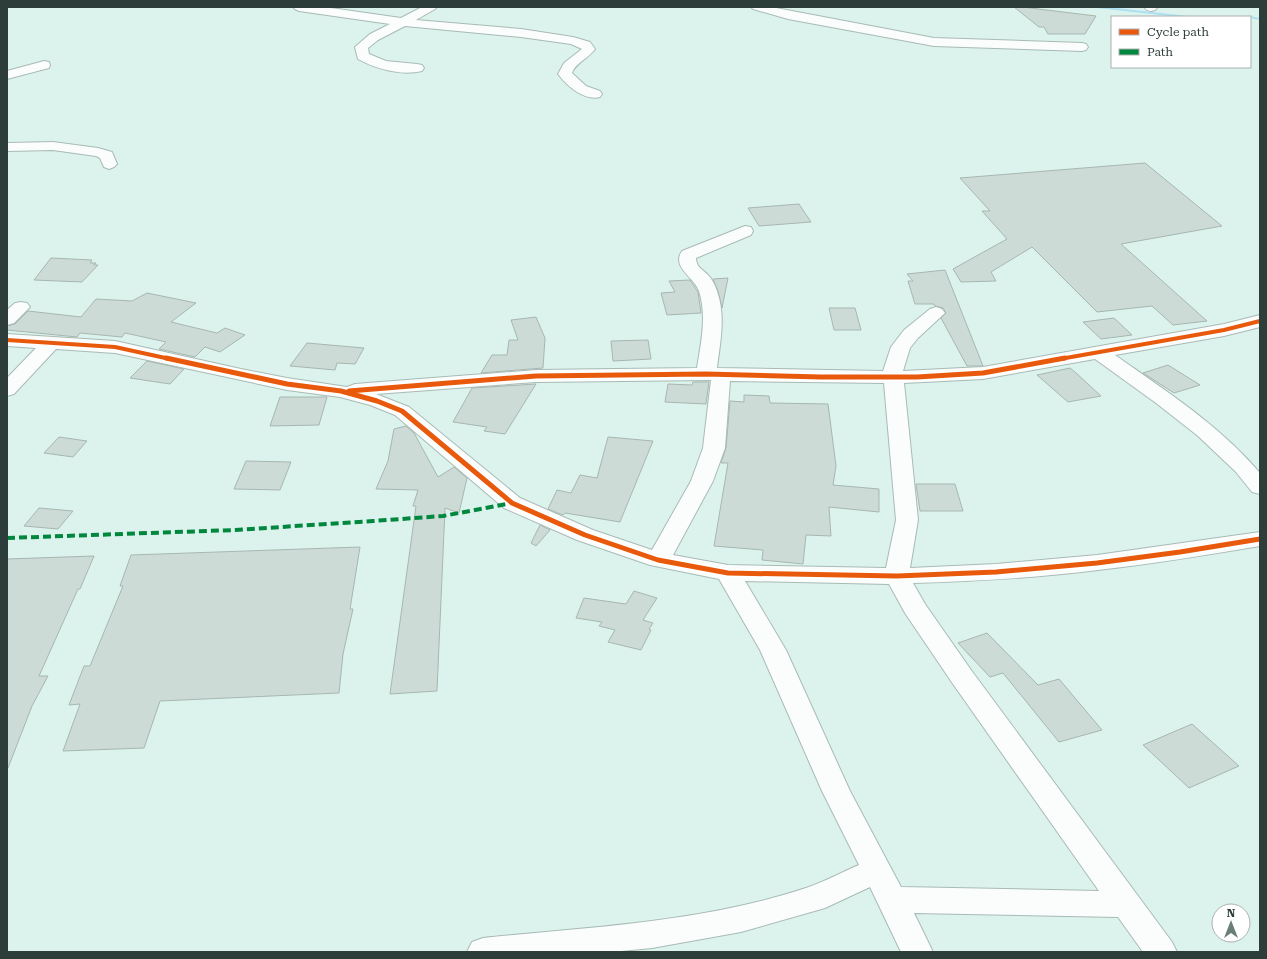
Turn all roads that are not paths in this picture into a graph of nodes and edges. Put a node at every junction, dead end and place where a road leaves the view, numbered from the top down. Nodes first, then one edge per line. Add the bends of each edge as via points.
1 (299, 7) edge
2 (431, 7) edge
3 (757, 7) edge
4 (404, 22) junction
5 (1082, 47) dead end
6 (44, 65) dead end
7 (417, 68) dead end
8 (7, 75) edge
9 (594, 94) dead end
10 (7, 147) edge
11 (109, 164) dead end
12 (745, 231) dead end
13 (21, 307) dead end
14 (936, 313) dead end
15 (7, 319) edge
16 (1260, 321) edge
17 (7, 340) edge
18 (52, 342) junction
19 (1099, 353) junction
20 (714, 374) junction
21 (892, 377) junction
22 (7, 390) edge
23 (342, 391) junction
24 (1260, 487) edge
25 (1260, 539) edge
26 (658, 560) junction
27 (728, 573) junction
28 (898, 576) junction
29 (877, 870) junction
30 (892, 900) junction
31 (1126, 904) junction
32 (483, 952) edge
33 (917, 952) edge
34 (1161, 952) edge

1 - 4 street
2 - 4 street
3 - 5 street via 934,42
4 - 7 street via 374,37 361,48 363,56 374,63
4 - 9 street via 521,33 586,45 589,49 587,52 568,66 565,74 581,89
6 - 8 street
10 - 11 street via 54,146 98,152 107,155
12 - 20 street via 688,255 686,261 704,282 711,303
13 - 15 street
14 - 21 street via 911,334 901,347
16 - 19 street
17 - 18 street
18 - 22 street
18 - 23 street via 115,347 264,380
19 - 21 street via 983,373
19 - 24 street via 1209,435
20 - 21 street
20 - 23 street via 536,376
20 - 26 street via 714,448 702,481
21 - 28 street via 908,520
23 - 26 street via 402,411 512,503 585,535
25 - 28 street via 1097,563 996,572
26 - 27 street
27 - 28 street
27 - 29 street via 773,650 836,791
28 - 31 street via 914,607 962,677
29 - 30 street
29 - 32 street via 814,899 741,919 652,934
30 - 31 street
30 - 33 street
31 - 34 street

